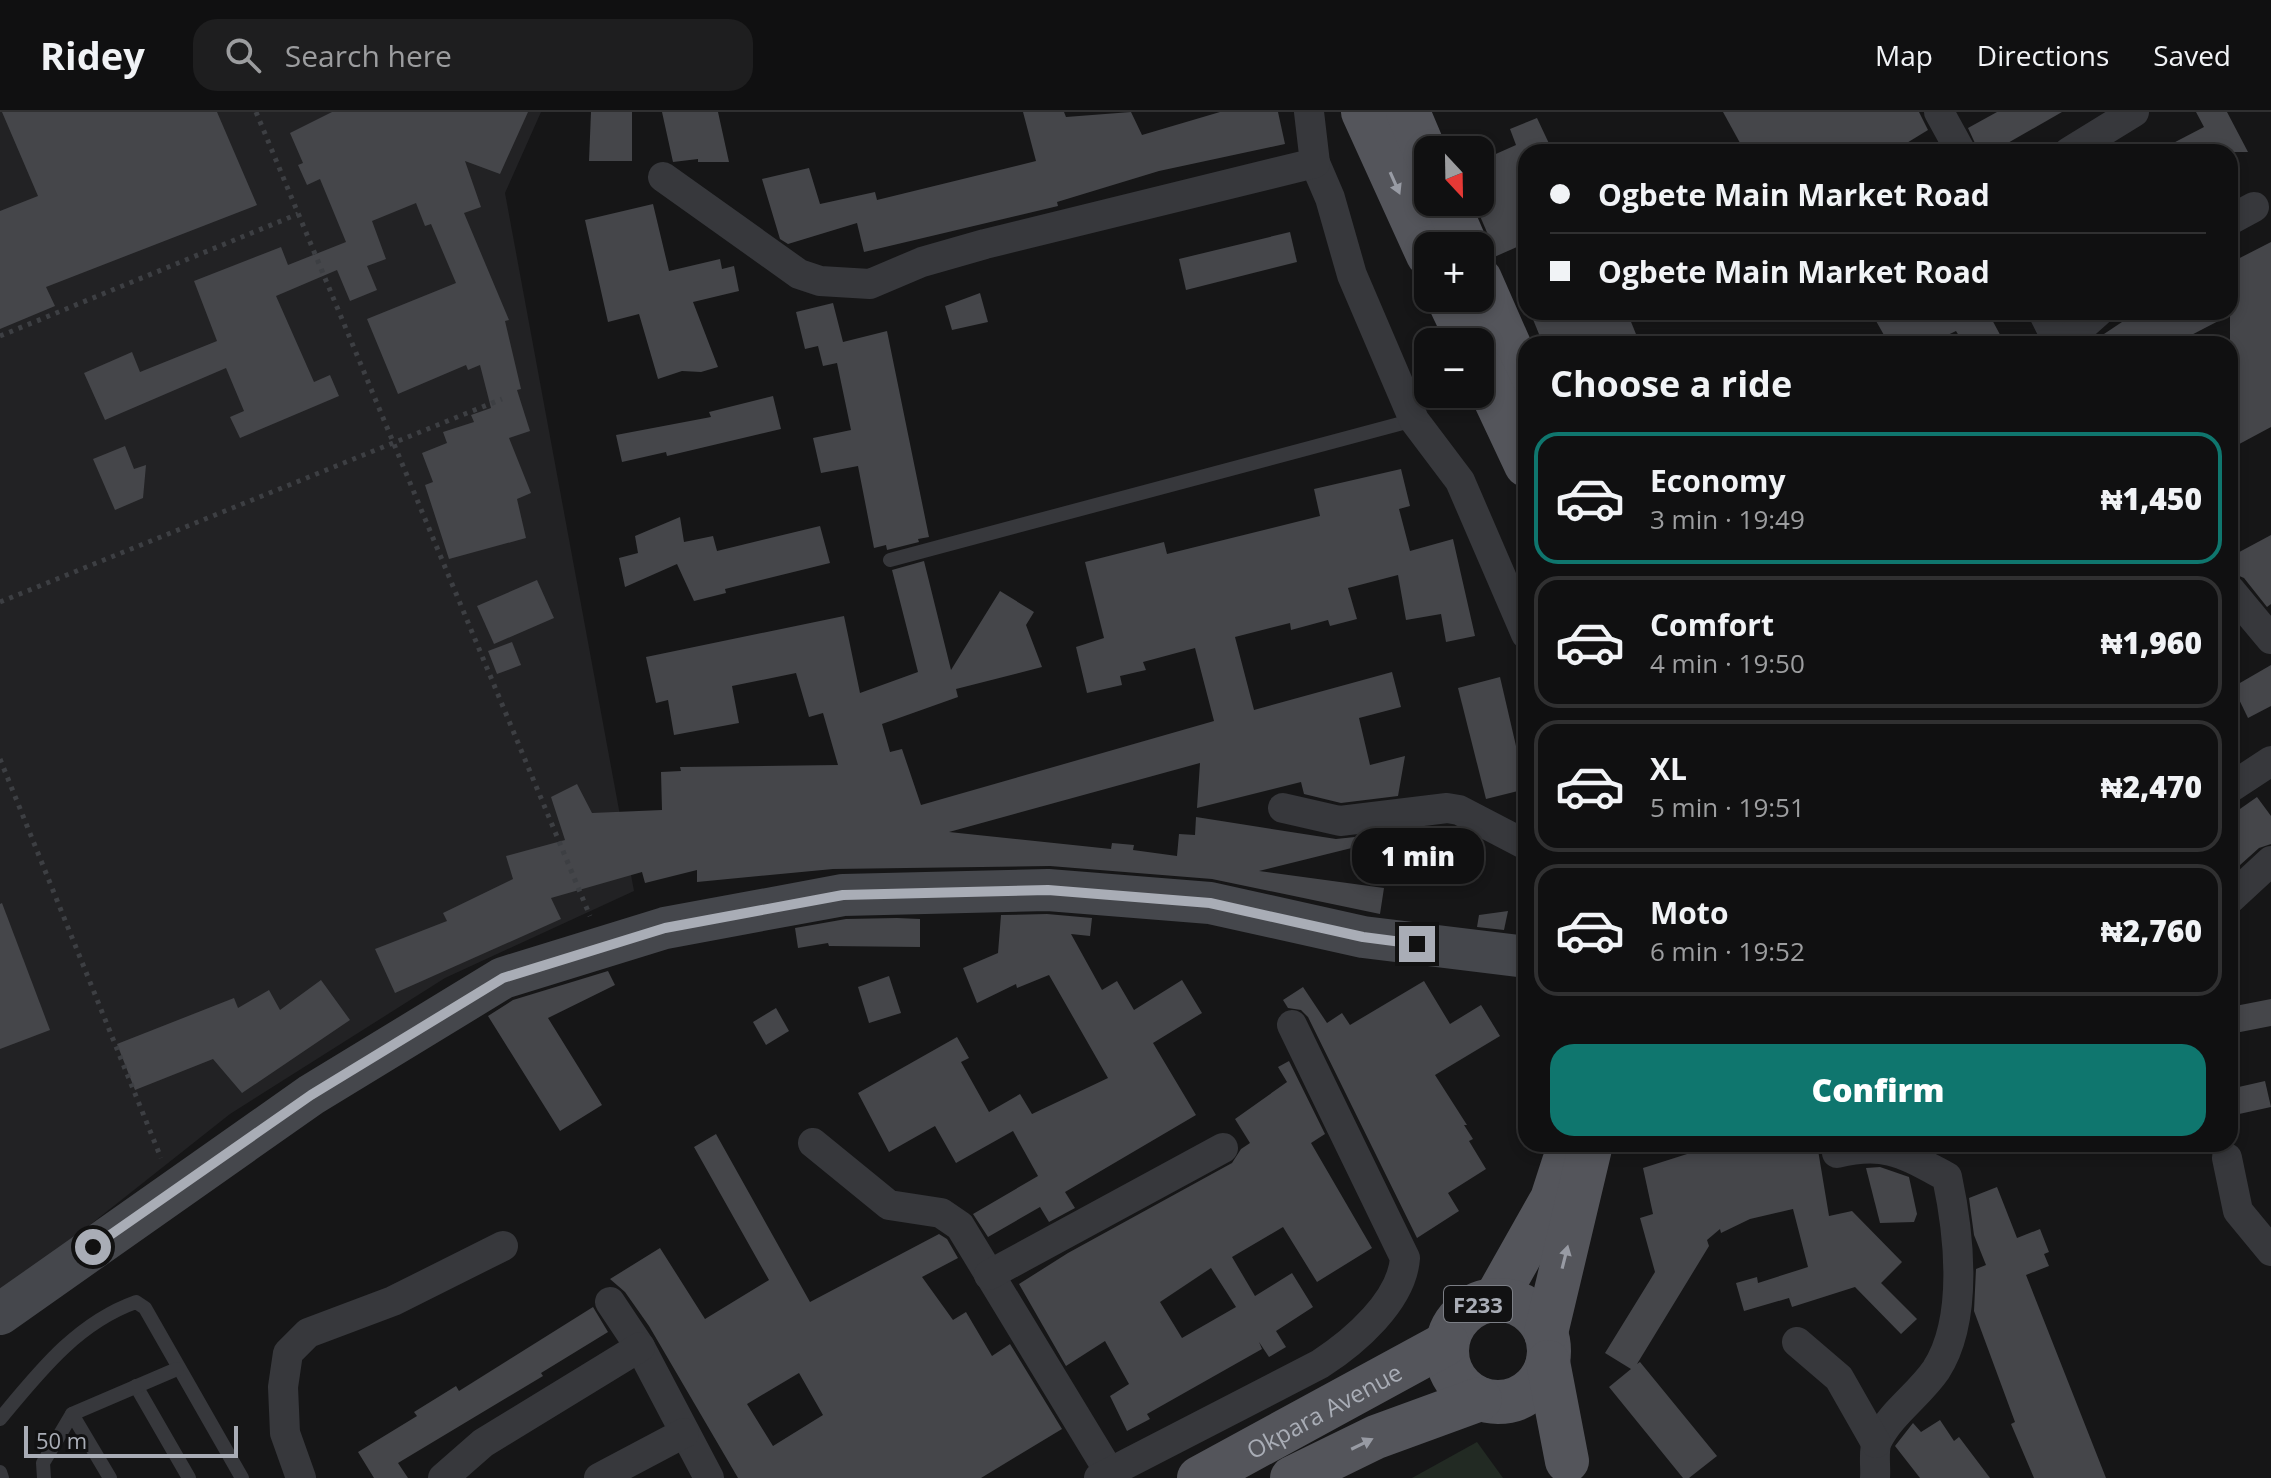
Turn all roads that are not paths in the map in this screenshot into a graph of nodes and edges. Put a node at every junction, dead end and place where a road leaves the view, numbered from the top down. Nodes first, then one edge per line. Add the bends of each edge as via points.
1 (1309, 112) edge
2 (1363, 112) edge
3 (1408, 112) edge
4 (1939, 112) edge
5 (2134, 112) edge
6 (1418, 136) edge
7 (1957, 144) edge
8 (2082, 144) edge
9 (1315, 163) junction
10 (663, 177) dead end
11 (1418, 232) edge
12 (1494, 311) edge
13 (2088, 320) edge
14 (2070, 336) edge
15 (1518, 366) edge
16 (1494, 397) edge
17 (1414, 420) junction
18 (1518, 448) edge
19 (890, 560) dead end
20 (2238, 600) edge
21 (1518, 615) edge
22 (2271, 639) edge
23 (2271, 761) edge
24 (2238, 783) edge
25 (1283, 808) dead end
26 (1518, 841) edge
27 (2271, 861) edge
28 (2238, 892) edge
29 (1518, 956) edge
30 (1292, 1025) dead end
31 (813, 1143) dead end
32 (1223, 1148) dead end
33 (1567, 1152) edge
34 (1589, 1152) edge
35 (1841, 1152) edge
36 (1900, 1152) edge
37 (1837, 1153) dead end
38 (2227, 1158) dead end
39 (503, 1246) dead end
40 (2271, 1251) edge
41 (989, 1275) junction
42 (1495, 1300) junction
43 (610, 1302) dead end
44 (0, 1314) edge
45 (1797, 1342) dead end
46 (1447, 1343) junction
47 (640, 1347) junction
48 (1547, 1347) junction
49 (177, 1369) junction
50 (136, 1386) junction
51 (1499, 1398) junction
52 (72, 1414) junction
53 (0, 1419) edge
54 (684, 1433) junction
55 (1876, 1443) junction
56 (1572, 1470) edge
57 (0, 1472) edge
58 (1107, 1476) edge
59 (2, 1478) edge
60 (44, 1478) edge
61 (110, 1478) edge
62 (189, 1478) edge
63 (242, 1478) edge
64 (301, 1478) edge
65 (443, 1478) edge
66 (599, 1478) edge
67 (709, 1478) edge
68 (1199, 1478) edge
69 (1292, 1478) edge
70 (1875, 1478) edge

1 - 9 street
2 -> 11 main road
3 - 6 main road
4 - 7 street
5 - 8 street
9 - 10 street via 985,244 870,284 820,281 799,274
9 - 17 street via 1352,275
12 - 15 main road
13 - 14 street
16 - 18 main road
17 - 19 lane
17 - 21 street via 1460,481
20 - 22 street
23 - 24 street
25 - 26 street via 1340,821 1447,808
27 - 28 street
29 - 44 street via 1363,937 1210,903 1048,890 843,895 665,928 503,978 311,1095
30 - 58 street via 1405,1258 1404,1273 1349,1345
31 - 41 street via 889,1205 954,1220
32 - 41 street
33 - 42 main road, F233 via 1552,1199
48 -> 34 main road, F233
35 - 37 street
36 - 55 street via 1947,1177 1958,1243 1952,1338 1937,1368
38 - 40 street via 2238,1211
39 - 64 street via 393,1301 308,1333 288,1353 285,1433
41 - 58 street
42 - 46 main road, F233 via 1464,1313
42 - 48 main road, F233 via 1526,1308 1538,1319
43 - 47 street
45 - 55 street via 1839,1378
46 - 51 main road, F233 via 1454,1377
46 - 68 main road, Okpara Avenue
47 - 54 street
47 - 65 street via 483,1443
48 - 51 main road, F233 via 1534,1387
48 - 56 main road, F233
49 - 50 lane
49 - 53 lane via 145,1308 136,1302 63,1345
49 - 63 lane
50 - 52 lane
50 - 62 lane
51 - 56 main road, F233
69 -> 51 main road, Okpara Avenue via 1376,1437
52 - 60 lane via 43,1463
52 - 61 lane
54 - 66 street
54 - 67 street
55 - 70 street
57 - 59 lane

